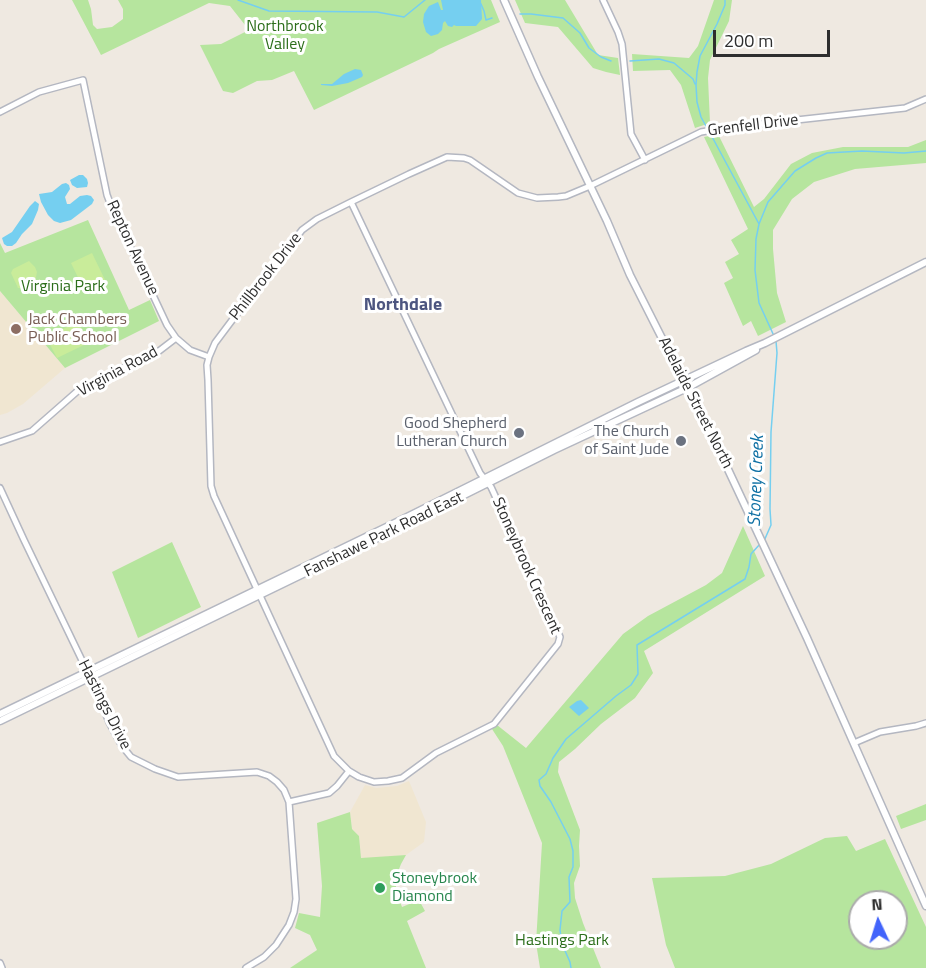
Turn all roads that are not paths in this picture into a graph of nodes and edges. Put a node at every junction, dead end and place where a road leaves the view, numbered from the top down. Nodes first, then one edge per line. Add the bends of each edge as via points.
1 (504, 0) edge
2 (603, 0) edge
3 (926, 99) edge
4 (0, 112) edge
5 (645, 160) junction
6 (590, 186) junction
7 (351, 201) junction
8 (926, 262) edge
9 (176, 339) junction
10 (209, 357) junction
11 (685, 384) junction
12 (0, 442) edge
13 (485, 481) junction
14 (0, 488) edge
15 (1, 496) edge
16 (259, 592) junction
17 (88, 674) junction
18 (0, 714) edge
19 (0, 721) edge
20 (926, 723) edge
21 (854, 743) junction
22 (349, 771) junction
23 (289, 802) junction
24 (926, 906) edge
25 (0, 963) edge
26 (2, 968) edge
27 (246, 968) edge

1 - 6 main road, Adelaide Street North
2 - 5 street via 622,44 632,134
3 - 5 street, Grenfell Drive via 905,108 713,129
4 - 9 street, Repton Avenue via 39,92 83,80 107,195
5 - 6 street, Grenfell Drive
6 - 7 street, Phillbrook Drive via 566,196 529,197 470,160 447,157
6 - 11 main road, Adelaide Street North
7 - 10 street, Phillbrook Drive via 302,230 236,315
7 - 13 street, Stoneybrook Crescent
8 - 11 main road, Fanshawe Park Road East
9 - 10 street, Repton Avenue
9 - 12 street, Virginia Road via 81,388 28,433
10 - 16 street, Phillbrook Drive via 211,486
11 - 13 main road, Fanshawe Park Road East
11 - 21 main road, Adelaide Street North
13 - 16 main road, Fanshawe Park Road East
13 - 22 street, Stoneybrook Crescent via 560,637 558,645 494,724 436,753 398,779 375,782
14 - 15 street, Hastings Drive
15 - 17 street, Hastings Drive
16 - 17 main road, Fanshawe Park Road East
16 - 22 street, Stoneybrook Crescent via 326,741
17 - 18 main road, Fanshawe Park Road East
17 - 19 main road, Fanshawe Park Road East
17 - 23 street, Hastings Drive via 131,757 178,777 262,773 277,782
20 - 21 street via 881,731
21 - 24 main road, Adelaide Street North
22 - 23 street via 329,793
23 - 27 street via 294,912 276,945
25 - 26 street

